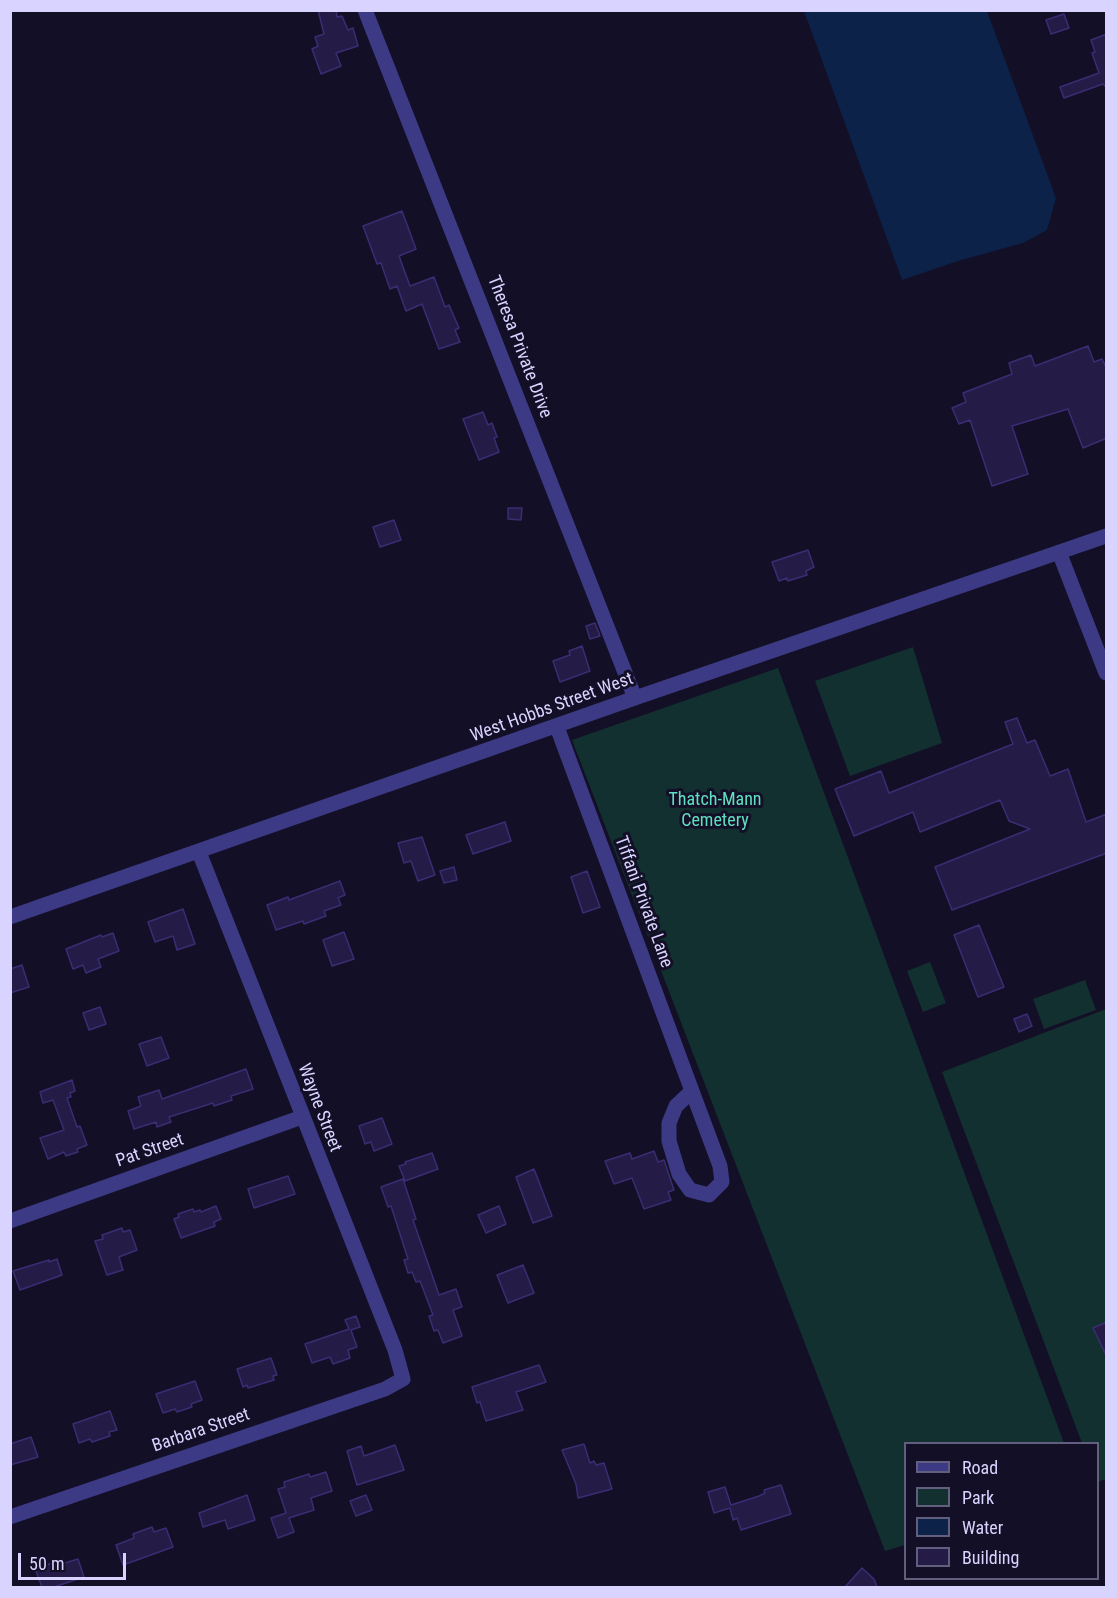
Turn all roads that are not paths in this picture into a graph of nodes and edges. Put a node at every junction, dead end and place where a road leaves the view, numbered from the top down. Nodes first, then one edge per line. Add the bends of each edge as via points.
1 (365, 10) edge
2 (1107, 536) edge
3 (1059, 552) junction
4 (1107, 673) edge
5 (635, 698) junction
6 (557, 727) junction
7 (199, 852) junction
8 (10, 917) edge
9 (692, 1091) junction
10 (302, 1117) junction
11 (10, 1221) edge
12 (403, 1379) joint
13 (10, 1517) edge

1 - 5 street, Theresa Private Drive
2 - 3 street, West Hobbs Street West
3 - 4 street
3 - 5 street, West Hobbs Street West
5 - 6 street, West Hobbs Street West
6 - 7 street, West Hobbs Street West
6 - 9 street, Tiffani Private Lane
7 - 8 street, West Hobbs Street West
7 - 10 street, Wayne Street
9 - 9 street, Tiffani Private Lane via 676,1106 669,1123 669,1141 679,1174 690,1190 709,1195 722,1182 720,1166
10 - 11 street, Pat Street
10 - 12 street, Wayne Street
12 - 13 street, Barbara Street via 385,1389

